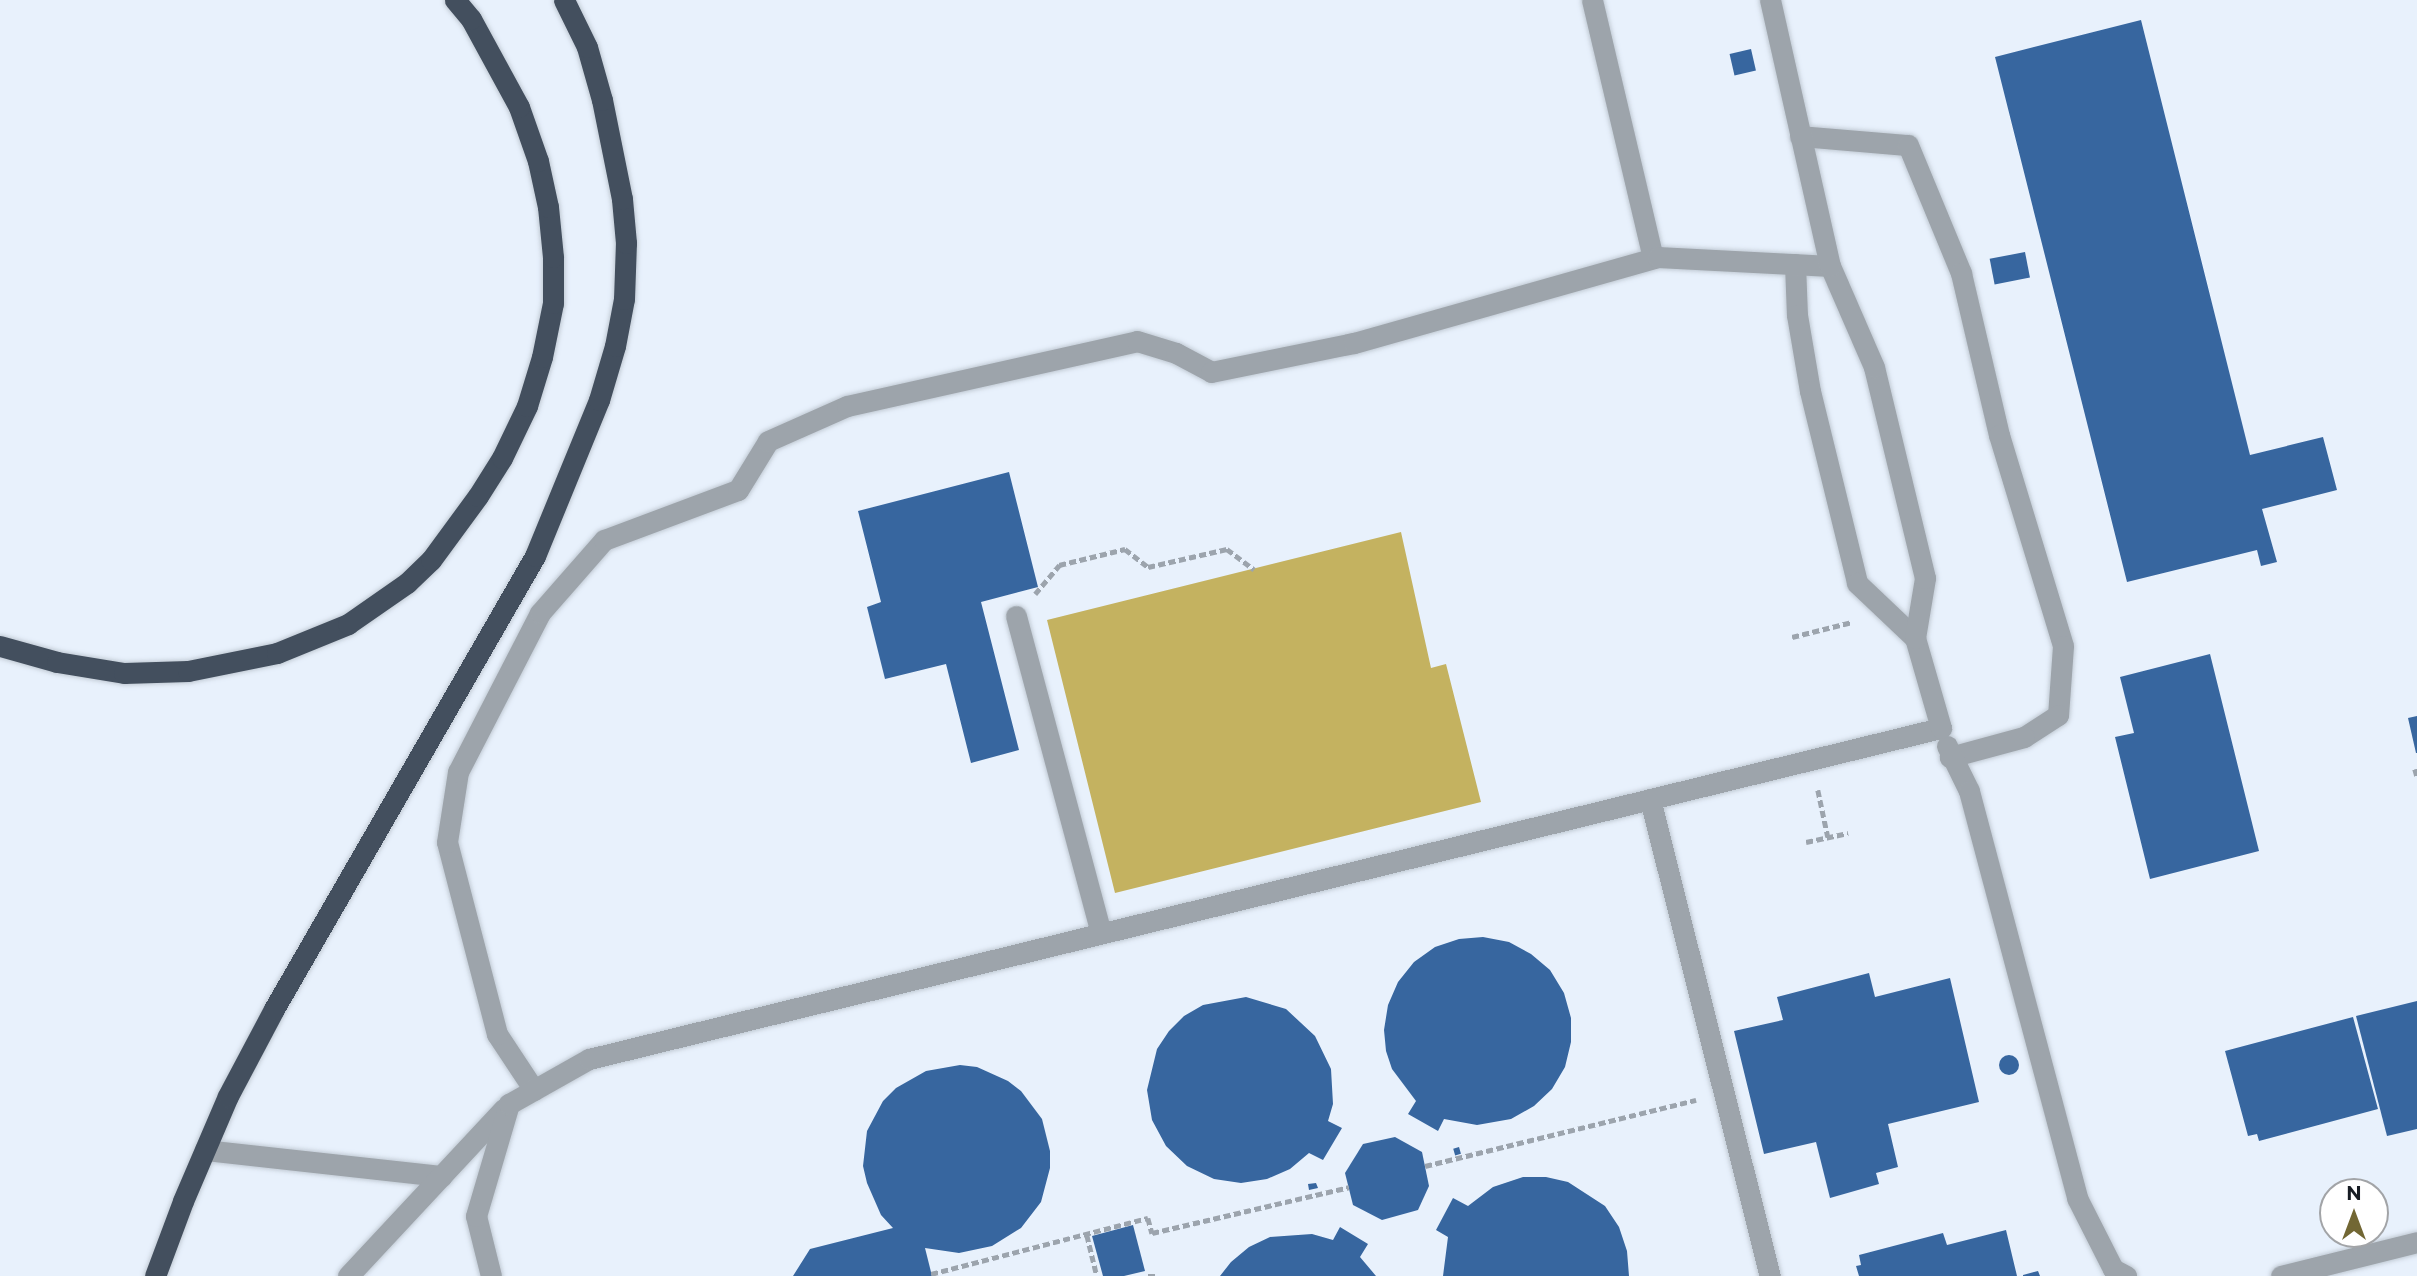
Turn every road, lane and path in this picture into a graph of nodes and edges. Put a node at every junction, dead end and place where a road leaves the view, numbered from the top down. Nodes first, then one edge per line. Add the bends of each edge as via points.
1 (455, 0) edge
2 (564, 0) edge
3 (1592, 0) edge
4 (1770, 0) edge
5 (1800, 136) junction
6 (1653, 258) junction
7 (1795, 264) junction
8 (1830, 265) junction
9 (1254, 569) dead end
10 (1016, 616) joint
11 (1854, 622) dead end
12 (1792, 637) dead end
13 (1915, 638) junction
14 (0, 646) edge
15 (1941, 728) junction
16 (1950, 757) junction
17 (1811, 760) junction
18 (2415, 769) dead end
19 (2417, 776) edge
20 (1650, 799) junction
21 (1848, 833) dead end
22 (1828, 837) junction
23 (1807, 842) dead end
24 (1101, 933) junction
25 (534, 1090) junction
26 (1724, 1094) junction
27 (509, 1104) junction
28 (205, 1150) junction
29 (1425, 1166) dead end
30 (442, 1176) junction
31 (1349, 1187) dead end
32 (1087, 1234) junction
33 (2417, 1242) edge
34 (931, 1274) dead end
35 (155, 1276) edge
36 (348, 1276) edge
37 (491, 1276) edge
38 (1097, 1276) edge
39 (1148, 1276) edge
40 (1159, 1276) edge
41 (1770, 1276) edge
42 (2126, 1276) edge
43 (2281, 1276) edge

1 - 14 highway via 471,19 519,107 538,161 553,257 553,303 527,406 478,496 431,560 407,583 348,624 277,653 188,671 124,673 57,662
2 - 28 highway via 587,47 601,100 626,243 624,299 599,400 535,556 274,1009
3 - 6 lane
4 - 5 lane
5 - 8 lane
5 - 16 lane via 1908,145 1961,273 1999,435 2063,646 2058,715 2024,737
6 - 7 lane
6 - 25 lane via 1354,343 1211,372 1176,353 1137,341 847,406 768,441 738,490 604,540 540,613 458,772 447,842 497,1034
7 - 8 lane
7 - 13 lane via 1797,315 1810,391 1857,583
8 - 13 lane via 1874,367 1925,578
9 - 10 path via 1227,549 1148,567 1125,549 1059,565
10 - 24 lane
11 - 12 path
13 - 15 lane
15 - 16 lane
15 - 17 lane
16 - 42 lane via 1969,791 2077,1198 2113,1269
17 - 20 lane
17 - 22 path
18 - 19 path
20 - 24 lane
20 - 26 lane
21 - 22 path
22 - 23 path
24 - 25 lane via 589,1059
25 - 27 lane
26 - 29 path
26 - 41 lane
27 - 30 lane
27 - 37 lane via 476,1216
28 - 30 lane
28 - 35 highway
30 - 36 lane
31 - 32 path via 1152,1233 1148,1218
32 - 34 path
32 - 38 path
33 - 43 lane
39 - 40 path

